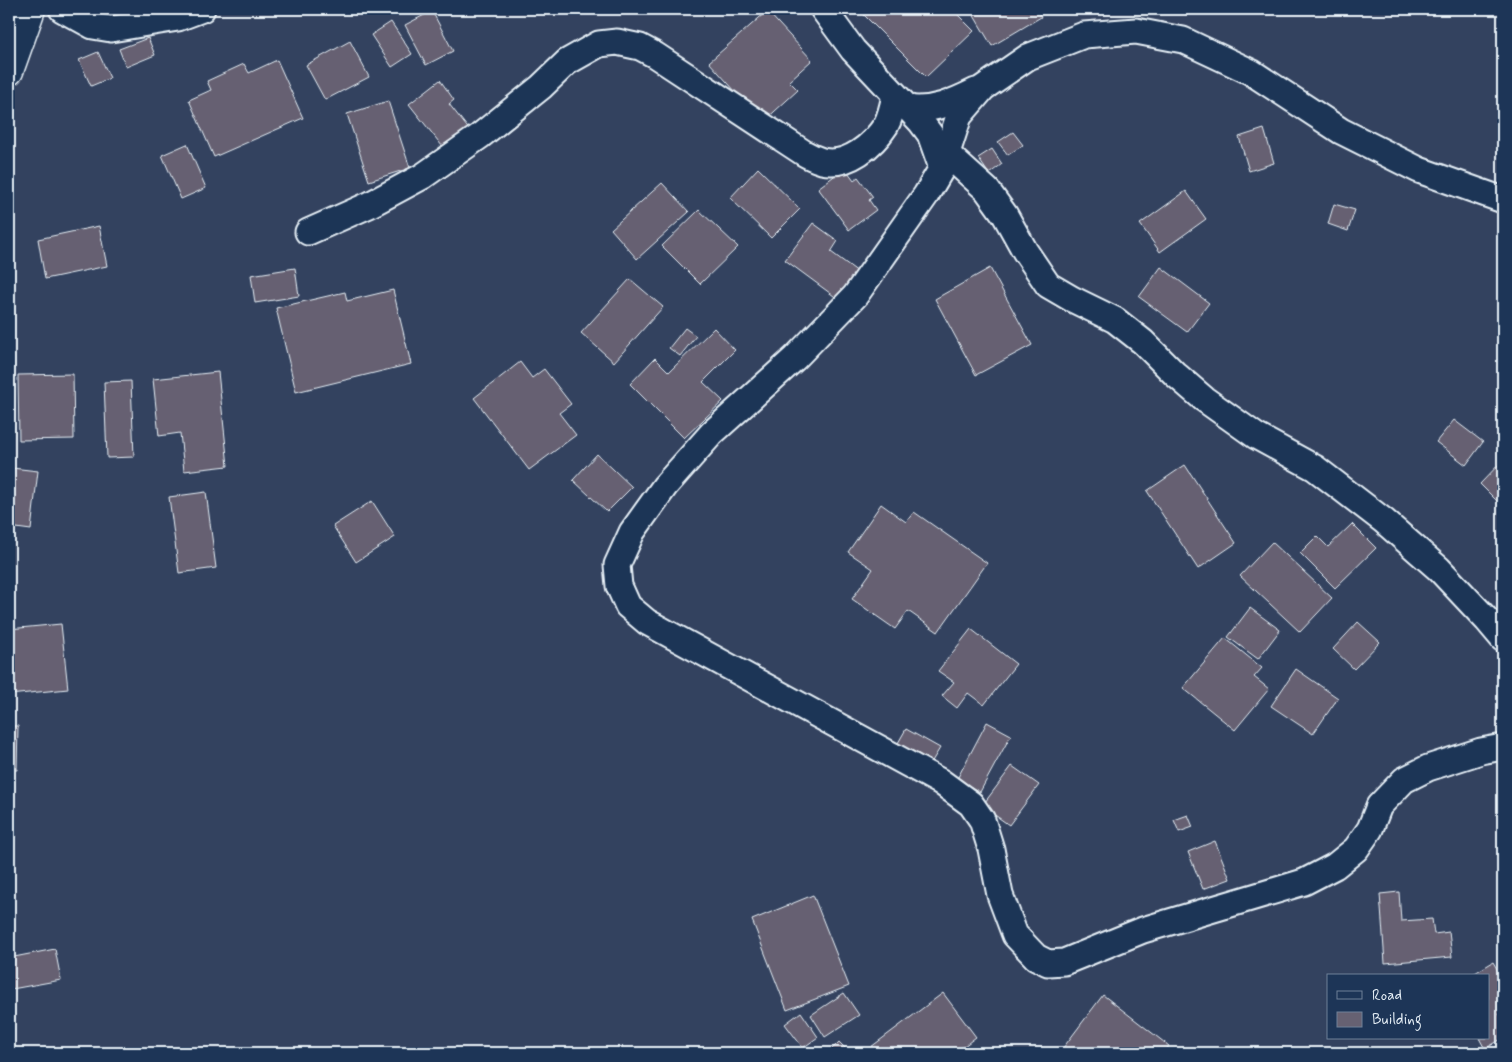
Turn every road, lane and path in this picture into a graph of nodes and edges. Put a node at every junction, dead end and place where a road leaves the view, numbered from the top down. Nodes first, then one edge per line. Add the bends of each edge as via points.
1 (31, 9) edge
2 (62, 9) edge
3 (202, 9) edge
4 (823, 9) edge
5 (9, 71) edge
6 (983, 88) junction
7 (901, 102) junction
8 (944, 161) junction
9 (1503, 200) edge
10 (308, 232) dead end
11 (1503, 639) edge
12 (1503, 747) edge

1 - 5 street
2 - 3 street via 94,26 111,29 178,18
4 - 7 street via 853,50
6 - 7 street via 937,107 918,110
6 - 8 street via 959,116
6 - 9 street via 1028,57 1084,35 1136,31 1183,40 1251,72 1341,132 1419,170
7 - 8 street via 930,134
7 - 10 street via 866,148 838,161 822,161 804,153 656,55 640,47 617,42 599,44 566,62 480,136 423,176
8 - 11 street via 991,197 1006,215 1048,285 1115,320 1204,399 1256,436 1316,468 1384,521 1438,569
8 - 12 street via 926,195 855,296 794,358 712,433 665,486 632,532 617,565 618,586 628,606 647,622 941,782 971,804 982,820 1000,894 1016,935 1036,957 1048,963 1064,962 1143,930 1304,882 1335,866 1356,849 1370,829 1379,806 1404,780 1428,768

